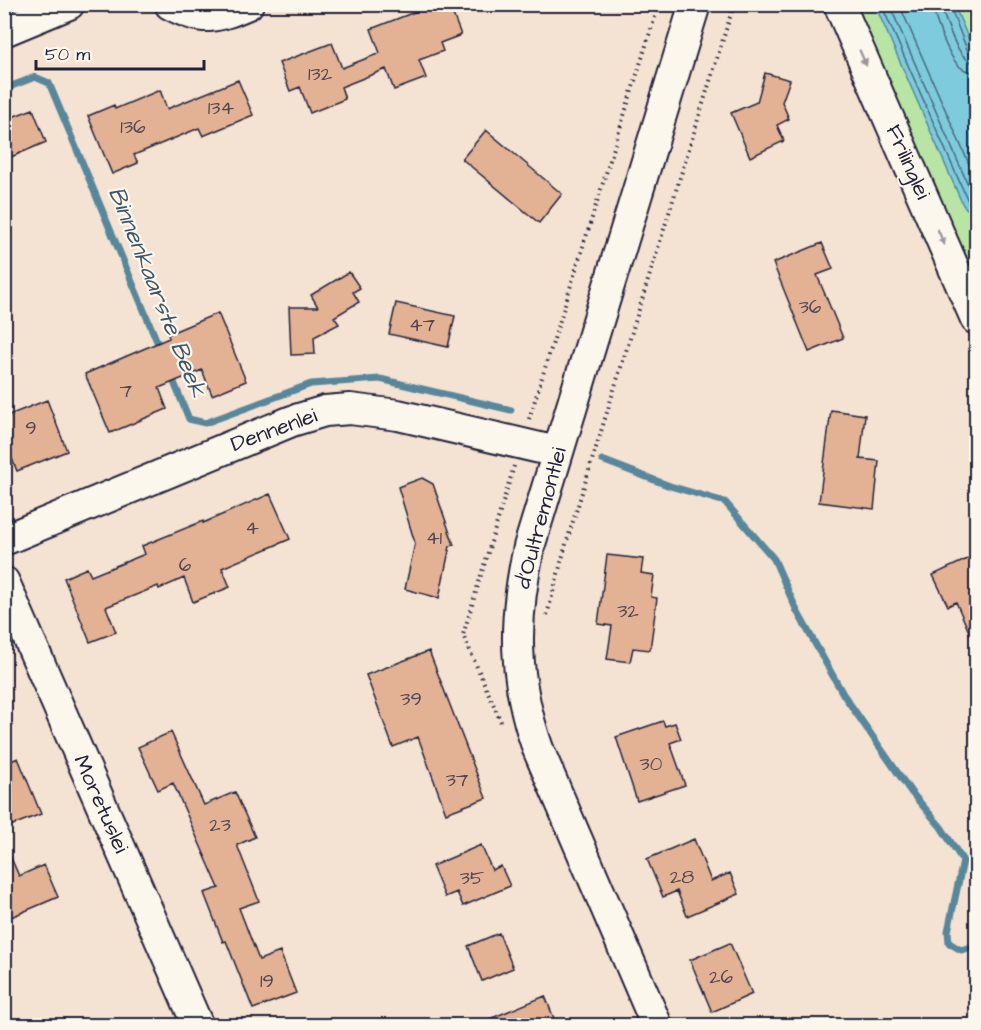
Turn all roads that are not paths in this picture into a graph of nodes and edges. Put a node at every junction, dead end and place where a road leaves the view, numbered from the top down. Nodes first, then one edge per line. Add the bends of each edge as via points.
1 (69, 4) edge
2 (170, 4) edge
3 (248, 4) edge
4 (695, 4) edge
5 (839, 4) edge
6 (4, 31) edge
7 (976, 318) edge
8 (557, 452) junction
9 (4, 540) edge
10 (4, 582) edge
11 (198, 1026) edge
12 (657, 1026) edge

1 - 6 street
2 - 3 street via 192,15 209,17
4 - 8 street, d'Oultremontlei
5 -> 7 street, Frilinglei
8 - 9 street, Dennenlei via 398,414 325,411 292,421
8 - 12 street, d'Oultremontlei via 520,587 518,670 526,717
10 - 11 street, Moretuslei

